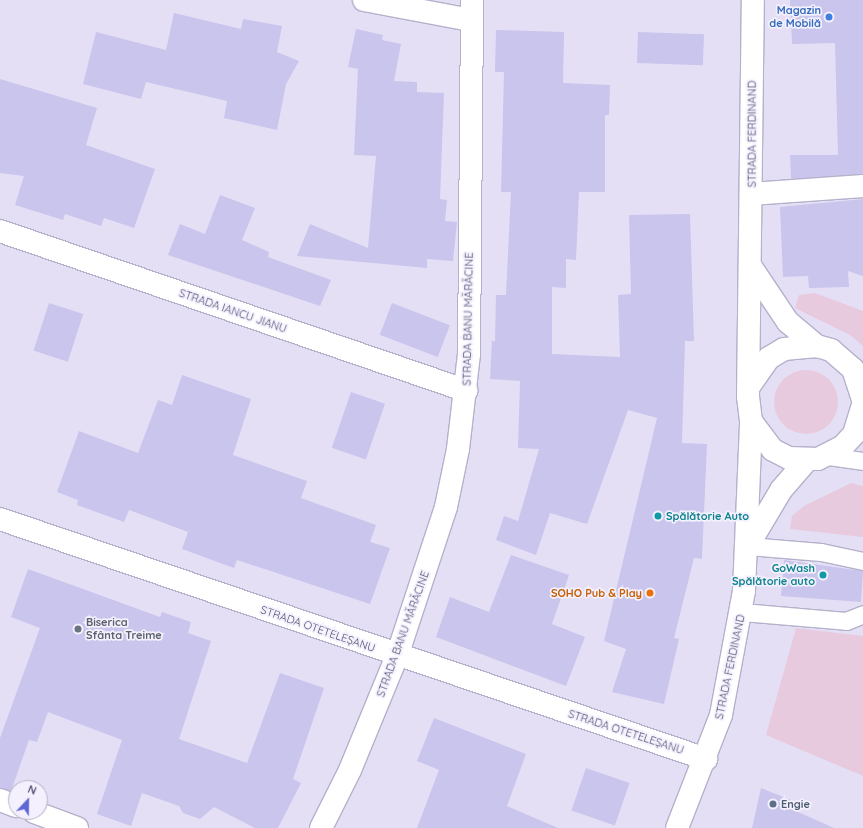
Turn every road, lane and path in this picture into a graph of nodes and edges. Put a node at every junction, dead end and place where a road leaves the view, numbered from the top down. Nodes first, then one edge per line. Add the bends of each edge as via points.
1 (364, 0) edge
2 (753, 0) edge
3 (471, 10) edge
4 (863, 186) edge
5 (751, 194) junction
6 (0, 231) edge
7 (751, 267) junction
8 (817, 346) junction
9 (858, 373) edge
10 (750, 385) junction
11 (466, 391) junction
12 (863, 399) edge
13 (863, 404) edge
14 (751, 421) junction
15 (818, 458) junction
16 (863, 461) edge
17 (0, 519) edge
18 (748, 546) junction
19 (863, 561) edge
20 (742, 612) junction
21 (863, 614) edge
22 (397, 656) junction
23 (706, 759) junction
24 (48, 817) edge
25 (78, 828) edge
26 (321, 828) edge
27 (677, 828) edge

1 - 3 street
2 - 5 street, STRADA FERDINAND
3 - 11 street, STRADA BANU MĂRĂCINE
4 - 5 street
5 - 7 street, STRADA FERDINAND
6 - 11 street, STRADA IANCU JIANU
7 - 8 street via 788,322
7 - 10 street, STRADA FERDINAND
8 - 9 street via 831,350
8 - 10 street via 784,348 769,358
9 - 12 street
10 - 14 street, STRADA FERDINAND
11 - 22 street, STRADA BANU MĂRĂCINE via 446,506
13 - 15 street, STRADA FERDINAND via 854,434
14 - 15 street via 773,450 789,458
14 - 18 street, STRADA FERDINAND
15 - 16 lane
15 - 18 street, STRADA FERDINAND via 781,490
17 - 22 street, STRADA OTETELEȘANU
18 - 19 lane via 821,552
18 - 20 street, STRADA FERDINAND
20 - 21 lane via 846,621
20 - 23 street, STRADA FERDINAND via 721,715
22 - 23 street, STRADA OTETELEȘANU
22 - 26 street, STRADA BANU MĂRĂCINE via 350,770
23 - 27 street, STRADA FERDINAND
24 - 25 street

